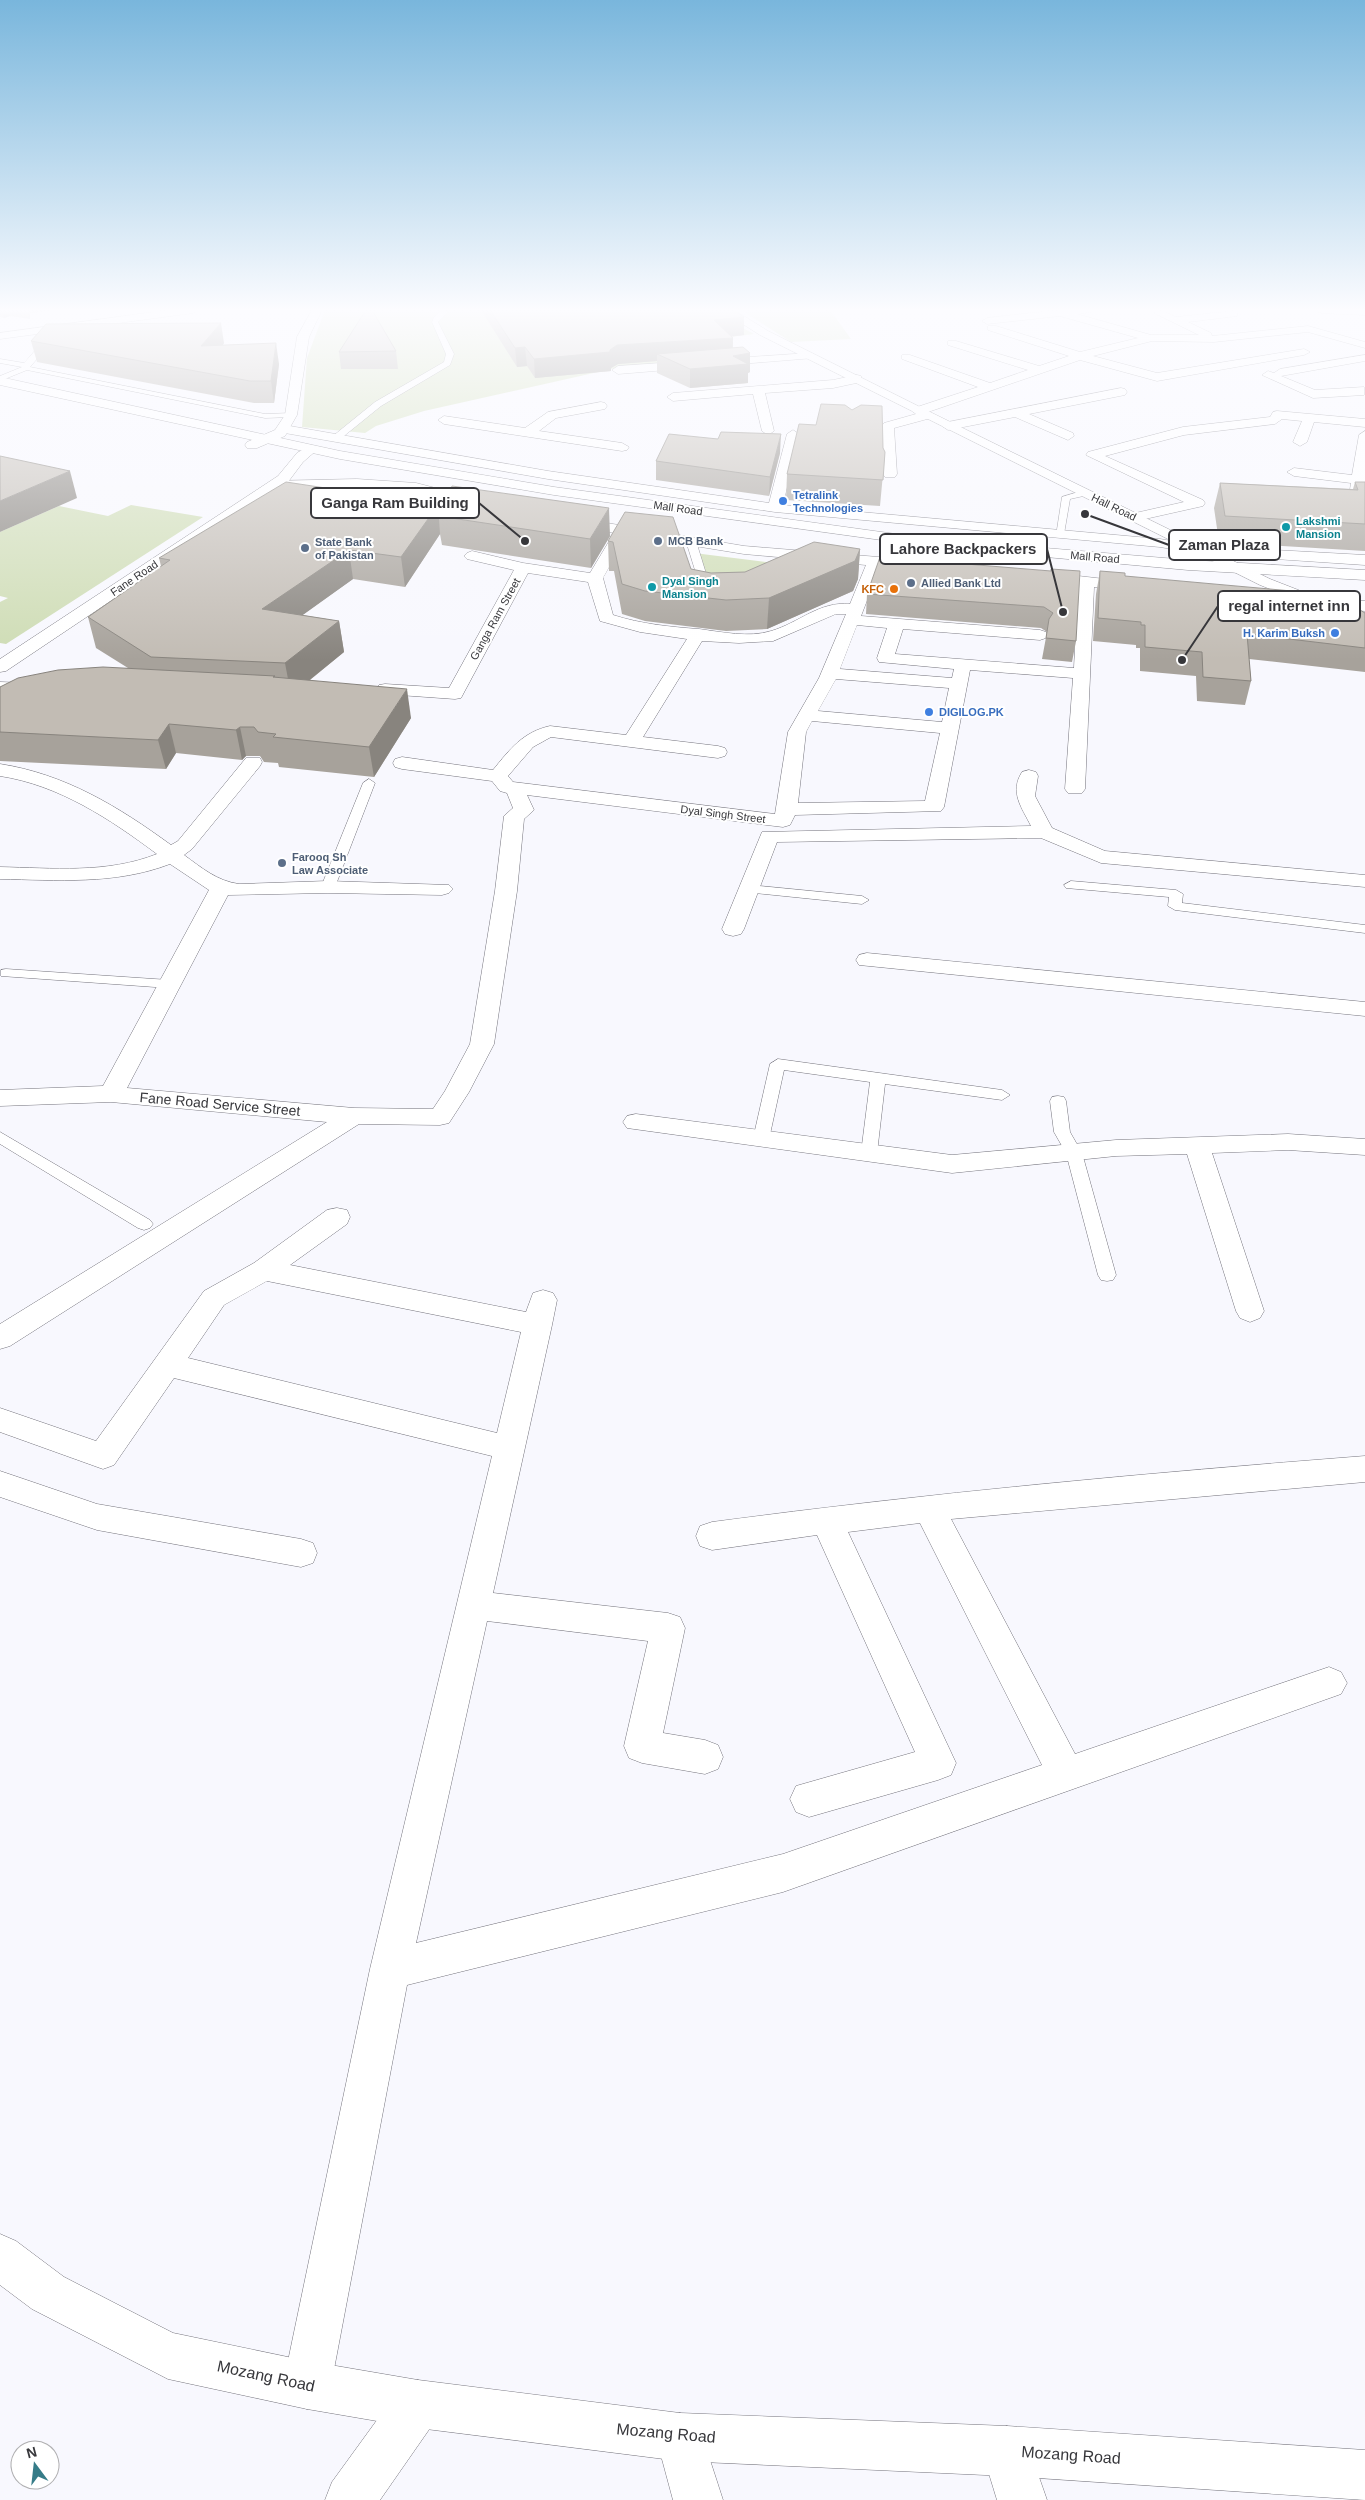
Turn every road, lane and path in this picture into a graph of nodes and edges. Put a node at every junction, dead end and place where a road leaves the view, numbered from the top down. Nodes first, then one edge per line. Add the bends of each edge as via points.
1 (160, 427) edge
2 (207, 427) edge
3 (350, 427) edge
4 (487, 427) edge
5 (536, 427) edge
6 (767, 427) edge
7 (888, 427) edge
8 (949, 427) edge
9 (1047, 427) edge
10 (1219, 427) edge
11 (1306, 427) edge
12 (284, 429) joint
13 (768, 431) dead end
14 (527, 433) junction
15 (793, 434) dead end
16 (1365, 435) edge
17 (1068, 436) dead end
18 (336, 438) junction
19 (266, 440) junction
20 (1300, 442) dead end
21 (252, 446) junction
22 (621, 448) dead end
23 (304, 452) junction
24 (605, 471) dead end
25 (1294, 472) dead end
26 (890, 474) dead end
27 (1358, 480) junction
28 (594, 481) junction
29 (419, 483) junction
30 (274, 485) junction
31 (1085, 493) junction
32 (1355, 502) edge
33 (498, 507) edge
34 (775, 508) junction
35 (1136, 517) junction
36 (555, 518) edge
37 (873, 518) junction
38 (622, 531) junction
39 (864, 534) junction
40 (1059, 534) junction
41 (812, 537) junction
42 (691, 541) junction
43 (925, 542) junction
44 (1201, 550) junction
45 (472, 556) dead end
46 (819, 557) junction
47 (847, 559) junction
48 (1365, 560) edge
49 (875, 561) junction
50 (798, 566) edge
51 (932, 567) edge
52 (1236, 567) junction
53 (523, 568) junction
54 (1365, 575) edge
55 (1028, 576) edge
56 (595, 578) junction
57 (1086, 581) junction
58 (1265, 582) junction
59 (1144, 587) edge
60 (1365, 587) edge
61 (721, 595) edge
62 (1271, 600) edge
63 (1320, 604) junction
64 (1365, 606) edge
65 (854, 615) junction
66 (1365, 622) edge
67 (897, 623) junction
68 (698, 634) junction
69 (1040, 635) dead end
70 (964, 664) junction
71 (0, 668) edge
72 (830, 674) junction
73 (1082, 674) junction
74 (959, 684) junction
75 (0, 685) edge
76 (39, 687) edge
77 (384, 689) edge
78 (807, 715) junction
79 (950, 728) junction
80 (631, 741) junction
81 (718, 752) dead end
82 (253, 762) dead end
83 (402, 762) dead end
84 (0, 770) edge
85 (1029, 776) dead end
86 (369, 783) dead end
87 (507, 784) junction
88 (1075, 789) dead end
89 (787, 809) junction
90 (1044, 832) junction
91 (173, 856) junction
92 (0, 873) edge
93 (1365, 881) edge
94 (1071, 885) dead end
95 (328, 887) junction
96 (221, 888) junction
97 (442, 889) dead end
98 (750, 889) junction
99 (862, 900) dead end
100 (733, 929) dead end
101 (1365, 929) edge
102 (867, 960) dead end
103 (6, 973) dead end
104 (169, 984) junction
105 (1365, 1009) edge
106 (878, 1078) junction
107 (111, 1094) junction
108 (1002, 1095) dead end
109 (0, 1098) edge
110 (1058, 1100) dead end
111 (354, 1116) junction
112 (636, 1122) dead end
113 (0, 1137) edge
114 (761, 1139) junction
115 (1197, 1145) junction
116 (1365, 1148) edge
117 (869, 1153) junction
118 (1074, 1153) junction
119 (337, 1217) dead end
120 (144, 1224) dead end
121 (264, 1270) junction
122 (1107, 1275) dead end
123 (1250, 1311) dead end
124 (0, 1338) edge
125 (169, 1365) junction
126 (0, 1420) edge
127 (509, 1448) junction
128 (1365, 1469) edge
129 (0, 1484) edge
130 (930, 1510) junction
131 (826, 1520) junction
132 (712, 1536) dead end
133 (301, 1553) dead end
134 (473, 1606) junction
135 (1329, 1683) dead end
136 (705, 1757) dead end
137 (1066, 1775) junction
138 (809, 1799) dead end
139 (390, 1969) junction
140 (0, 2257) edge
141 (307, 2385) junction
142 (418, 2404) junction
143 (680, 2437) junction
144 (1007, 2451) junction
145 (1365, 2475) edge
146 (350, 2500) edge
147 (698, 2500) edge
148 (1022, 2500) edge

1 - 21 street, Mall Road
2 - 19 street, Mall Road
3 - 18 lane
4 - 14 street
5 - 14 street
6 - 13 street
7 - 26 street
8 - 31 street, Hall Road
9 - 17 street
10 - 35 street via 1191,430 1093,454 1198,503
11 - 20 street
12 - 18 street
12 - 19 street
14 - 22 street
15 - 34 street
16 - 27 street via 1356,461
18 - 28 street
19 - 21 street
19 - 23 street, Mall Road
21 - 23 street, Mall Road
23 - 29 street, Mall Road
23 - 30 street, Fane Road via 292,470
23 - 39 street, Mall Road
24 - 28 street
25 - 27 street
27 - 32 street
28 - 34 street
29 - 30 street
29 - 33 street
29 - 41 street, Mall Road
30 - 71 street, Fane Road
31 - 35 street, Hall Road
31 - 40 lane via 1066,497
34 - 37 street
35 - 44 street, Hall Road
36 - 38 street
37 - 39 street
37 - 40 street
38 - 42 street
38 - 56 street
39 - 43 street, Mall Road
40 - 44 street
41 - 47 street
41 - 58 street, Mall Road via 987,558
42 - 46 street
42 - 61 lane via 706,592
43 - 44 street via 975,536 1134,549
43 - 52 street, Mall Road
44 - 48 street
44 - 52 street, Hall Road
45 - 53 street
46 - 47 street
46 - 50 lane
47 - 49 street
49 - 51 street
49 - 65 street
52 - 54 street, Mall Road
52 - 58 street, Hall Road
53 - 56 street, Ganga Ram Street
53 - 77 street, Ganga Ram Street via 454,694
55 - 57 street
56 - 68 street via 606,618 621,625
57 - 59 street
57 - 73 street
58 - 60 street, Mall Road
58 - 63 street
62 - 63 street
63 - 64 street
63 - 66 street
65 - 67 street
65 - 68 street via 836,609 773,636 752,640
65 - 72 street
67 - 69 street
67 - 70 street via 885,658
68 - 80 street
70 - 73 street
70 - 74 street
72 - 74 street
72 - 78 street
73 - 88 street
74 - 79 street
75 - 76 lane
78 - 79 street
78 - 89 street via 797,732
79 - 89 street via 934,807
80 - 81 street
80 - 87 street via 550,731 535,734 525,743
82 - 91 street
83 - 87 street
84 - 91 street via 16,770 55,782
85 - 90 street via 1025,796
86 - 95 lane
87 - 89 street, Dyal Singh Street via 783,821
87 - 111 street, Fane Road Service Street via 524,810 514,816 506,891 482,1044 440,1117
90 - 93 street via 1101,857
90 - 98 street via 768,836
91 - 92 street via 114,874
91 - 96 street
94 - 101 lane via 1176,894 1175,906
95 - 96 street
95 - 97 street
96 - 104 street
98 - 99 lane
98 - 100 street
102 - 105 street
103 - 104 lane
104 - 107 street
106 - 108 lane
106 - 114 lane via 778,1064
106 - 117 lane
107 - 109 street, Fane Road Service Street
107 - 111 street, Fane Road Service Street
110 - 118 lane via 1062,1132
111 - 124 street
112 - 114 street
113 - 120 lane
114 - 117 street
115 - 116 street via 1288,1142
115 - 118 street
115 - 123 street
117 - 118 street via 952,1164
118 - 122 lane
119 - 121 street
121 - 125 street via 214,1298
121 - 127 street via 540,1312
125 - 126 street via 103,1456
125 - 127 street
127 - 134 street
128 - 130 street via 1191,1482
129 - 133 street via 97,1517
130 - 131 street
130 - 137 street
131 - 132 street
131 - 138 street via 938,1762
134 - 136 street via 668,1628 642,1746
134 - 139 street
135 - 137 street
137 - 139 street via 783,1873
139 - 141 street
140 - 141 street, Mozang Road via 48,2293 168,2355
141 - 142 street, Mozang Road
142 - 143 street, Mozang Road
142 - 146 street
143 - 144 street, Mozang Road
143 - 147 street
144 - 145 street, Mozang Road
144 - 148 street

